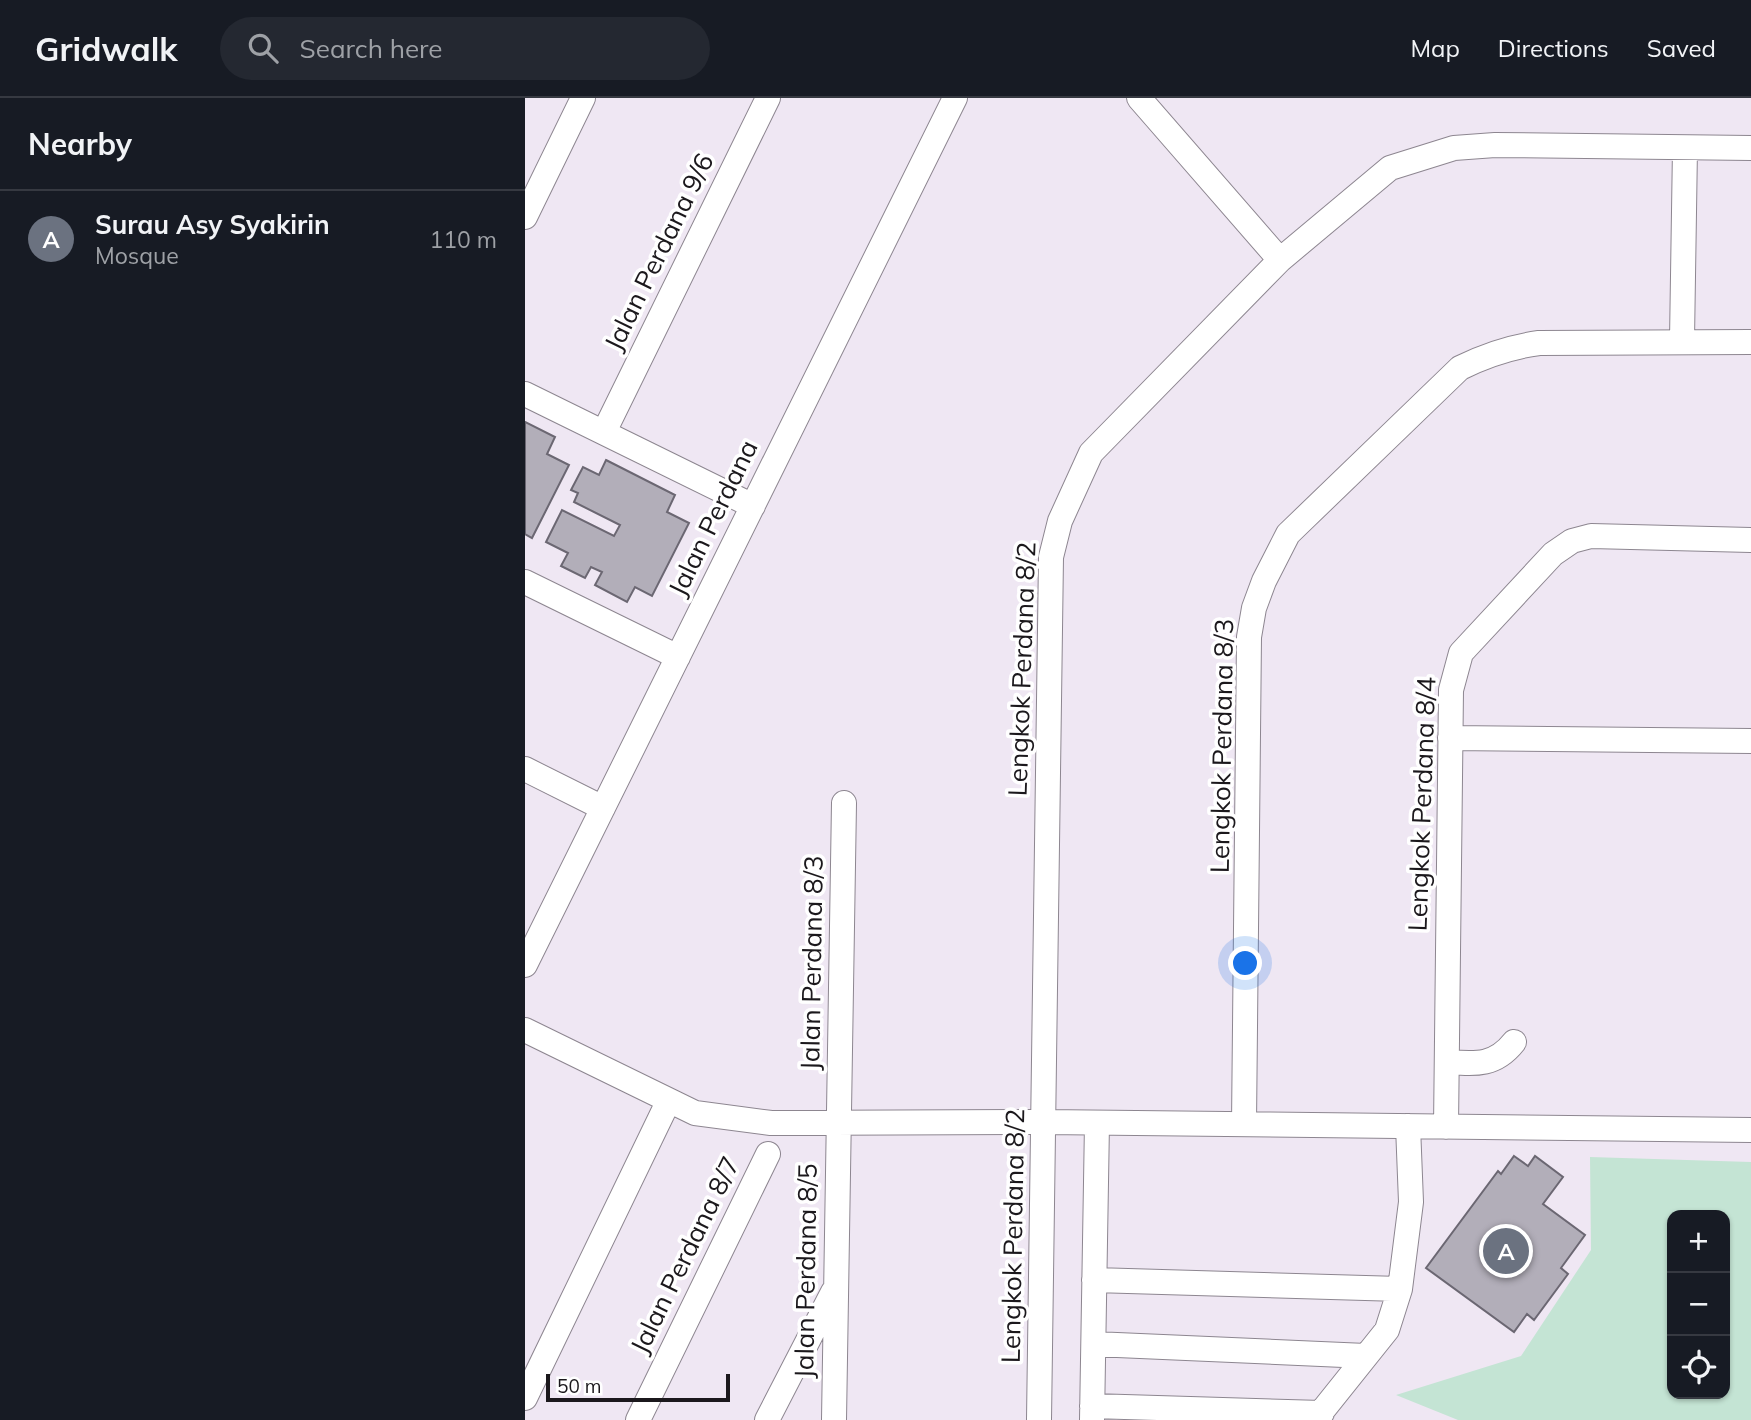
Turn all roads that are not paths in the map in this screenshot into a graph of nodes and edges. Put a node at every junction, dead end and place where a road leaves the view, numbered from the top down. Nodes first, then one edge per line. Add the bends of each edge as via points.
1 (583, 98) edge
2 (768, 98) edge
3 (955, 98) edge
4 (1139, 98) edge
5 (1685, 148) junction
6 (1751, 148) edge
7 (525, 217) edge
8 (1280, 260) junction
9 (1682, 340) junction
10 (1751, 342) edge
11 (525, 394) edge
12 (604, 432) junction
13 (753, 506) junction
14 (1751, 540) edge
15 (525, 582) edge
16 (678, 657) junction
17 (1450, 738) junction
18 (1751, 741) edge
19 (525, 769) edge
20 (844, 803) dead end
21 (603, 808) junction
22 (526, 958) edge
23 (525, 1030) edge
24 (1514, 1042) dead end
25 (1448, 1062) junction
26 (669, 1102) junction
27 (1045, 1122) junction
28 (1097, 1123) junction
29 (839, 1124) junction
30 (1244, 1124) junction
31 (1408, 1126) junction
32 (1446, 1127) junction
33 (1751, 1130) edge
34 (768, 1154) dead end
35 (1094, 1280) junction
36 (834, 1288) junction
37 (1400, 1289) junction
38 (1094, 1344) junction
39 (1366, 1356) junction
40 (525, 1398) edge
41 (1092, 1413) edge
42 (1319, 1416) edge
43 (638, 1420) edge
44 (767, 1420) edge
45 (834, 1420) edge
46 (1039, 1420) edge

1 - 7 street
2 - 12 street, Jalan Perdana 9/6
3 - 13 street, Jalan Perdana
4 - 8 street
5 - 6 street, Lengkok Perdana 8/2
5 - 8 street, Lengkok Perdana 8/2 via 1495,145 1420,156 1390,168
5 - 9 street
8 - 27 street, Lengkok Perdana 8/2 via 1091,453 1060,521 1051,558
9 - 10 street, Lengkok Perdana 8/3
9 - 30 street, Lengkok Perdana 8/3 via 1539,343 1510,347 1460,368 1288,534 1273,558 1254,608 1249,637
11 - 12 street
12 - 13 street
13 - 16 street, Jalan Perdana
14 - 17 street, Lengkok Perdana 8/4 via 1591,536 1572,541 1553,554 1461,653 1451,690
15 - 16 street
16 - 21 street, Jalan Perdana
17 - 18 street
17 - 25 street, Lengkok Perdana 8/4
19 - 21 street
20 - 29 street, Jalan Perdana 8/3
21 - 22 street, Jalan Perdana
23 - 26 street
24 - 25 street via 1497,1059 1482,1064
25 - 32 street, Lengkok Perdana 8/4
26 - 29 street via 721,1118
26 - 40 street
27 - 28 street
27 - 29 street
27 - 46 street, Lengkok Perdana 8/2
28 - 30 street
28 - 35 street
29 - 36 street, Jalan Perdana 8/5
30 - 31 street
31 - 32 street
31 - 37 street via 1411,1202
32 - 33 street
34 - 43 street, Jalan Perdana 8/7
35 - 37 street
35 - 38 street
36 - 44 street
36 - 45 street, Jalan Perdana 8/5
37 - 39 street via 1387,1330
38 - 39 street
38 - 41 street
39 - 42 street
41 - 42 street

